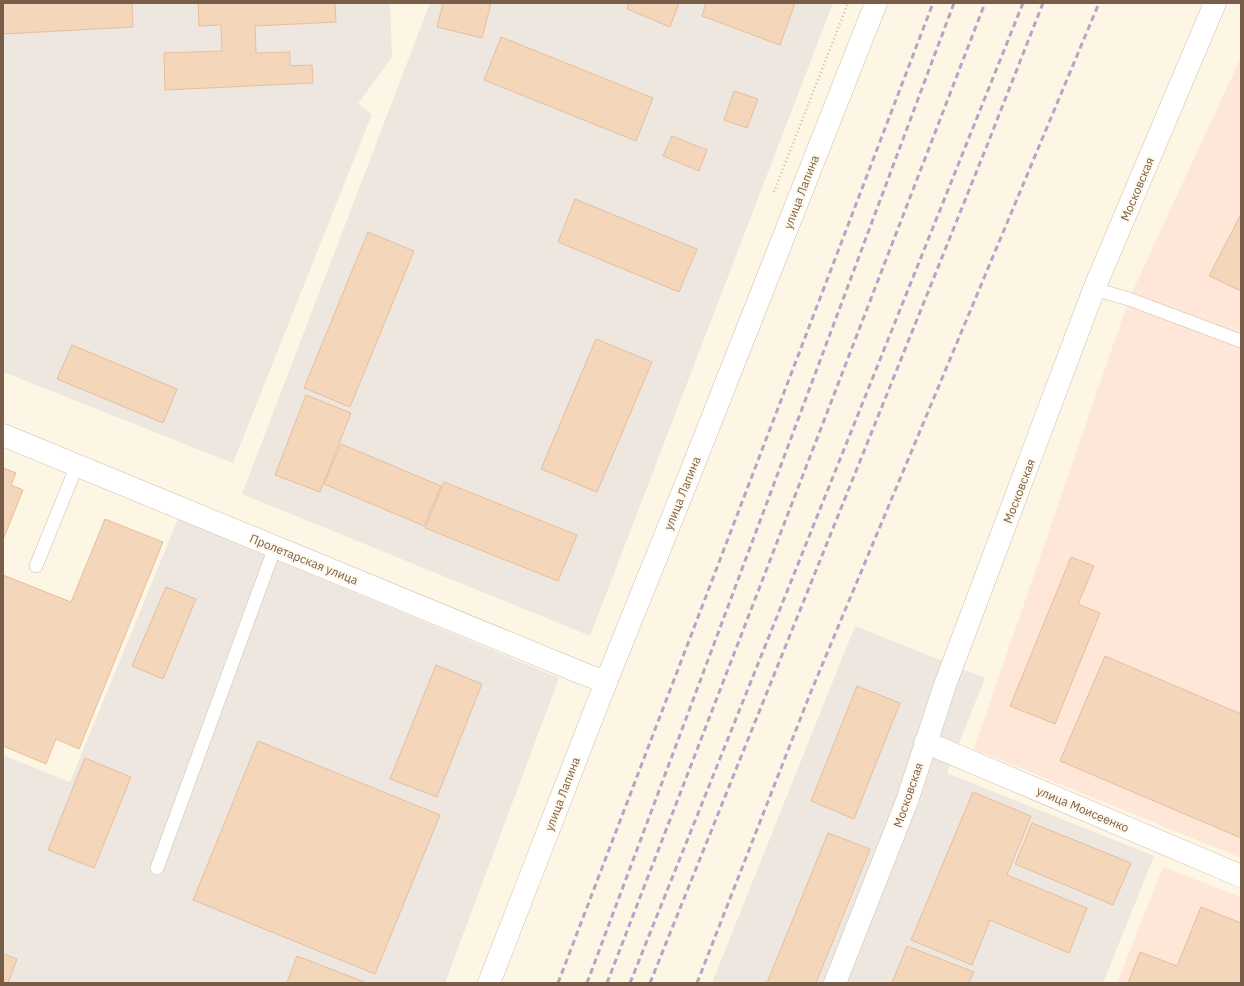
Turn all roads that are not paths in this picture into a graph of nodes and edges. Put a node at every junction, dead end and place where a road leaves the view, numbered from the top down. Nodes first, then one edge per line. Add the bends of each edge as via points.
1 (876, 3) edge
2 (1215, 3) edge
3 (1094, 289) junction
4 (1241, 341) edge
5 (3, 435) edge
6 (76, 465) junction
7 (275, 547) junction
8 (36, 566) dead end
9 (606, 682) junction
10 (925, 743) junction
11 (158, 868) dead end
12 (1241, 876) edge
13 (489, 983) edge
14 (835, 983) edge

1 - 9 street, улица Лапина
2 - 3 street, Московская
3 - 4 lane via 1129,299
3 - 10 street, Московская
5 - 6 street, Пролетарская улица
6 - 7 street, Пролетарская улица
6 - 8 lane
7 - 9 street, Пролетарская улица
7 - 11 lane
9 - 13 street, улица Лапина
10 - 12 street, улица Моисеенко
10 - 14 street, Московская via 906,801

